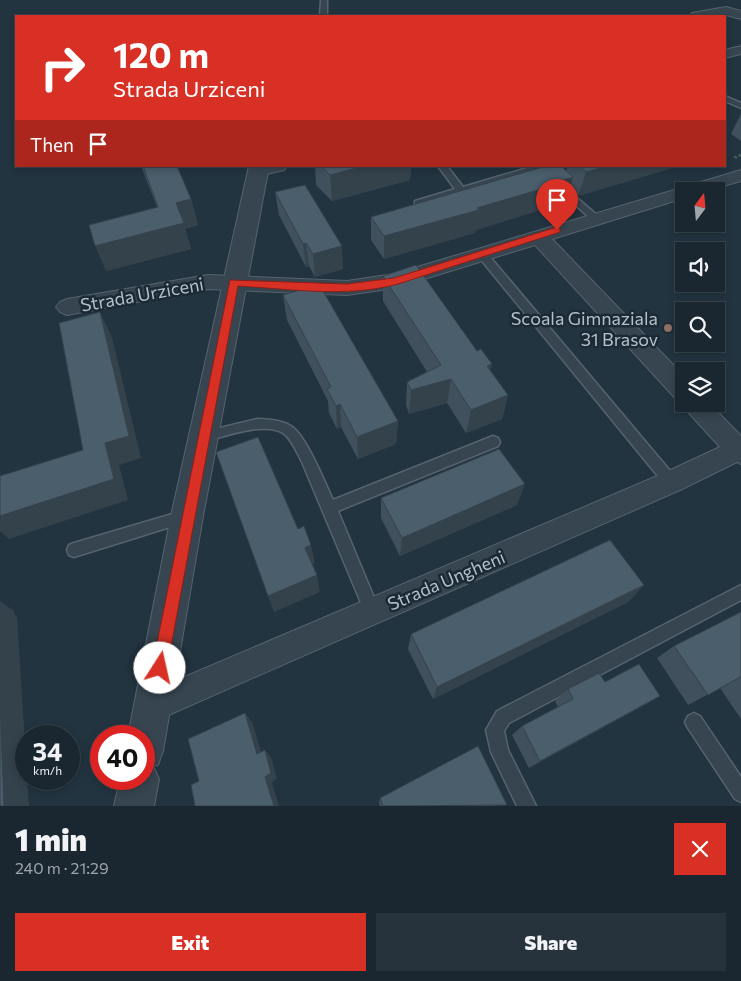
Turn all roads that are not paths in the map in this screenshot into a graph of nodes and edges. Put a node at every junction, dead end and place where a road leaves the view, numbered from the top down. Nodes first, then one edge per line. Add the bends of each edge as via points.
1 (324, 0) edge
2 (324, 15) edge
3 (703, 15) edge
4 (741, 15) edge
5 (741, 50) edge
6 (726, 54) edge
7 (726, 98) edge
8 (741, 106) edge
9 (726, 163) edge
10 (443, 167) edge
11 (542, 167) edge
12 (265, 168) edge
13 (741, 174) edge
14 (716, 182) edge
15 (461, 191) junction
16 (675, 195) edge
17 (418, 203) edge
18 (595, 218) junction
19 (538, 236) junction
20 (482, 254) junction
21 (234, 282) junction
22 (67, 307) dead end
23 (675, 382) edge
24 (702, 412) edge
25 (203, 437) junction
26 (493, 442) dead end
27 (739, 451) edge
28 (671, 482) junction
29 (330, 508) junction
30 (187, 516) junction
31 (74, 550) dead end
32 (741, 592) edge
33 (372, 612) junction
34 (153, 706) junction
35 (694, 722) dead end
36 (149, 725) edge
37 (137, 790) edge
38 (741, 793) edge
39 (134, 806) edge
40 (527, 806) edge

1 - 2 lane
3 - 4 street via 726,11
5 - 6 street
7 - 8 lane
9 - 13 street
10 - 15 lane
11 - 15 lane
11 - 18 lane
12 - 21 street
13 - 14 street, Strada Urziceni
15 - 17 lane
16 - 18 street, Strada Urziceni
18 - 19 street, Strada Urziceni
19 - 20 street, Strada Urziceni
19 - 23 street
20 - 21 street, Strada Urziceni via 372,286 347,288
20 - 28 lane
21 - 22 street, Strada Urziceni via 208,282
21 - 25 street
24 - 27 street
25 - 29 lane via 255,425 276,425 288,429 295,435
25 - 30 street
26 - 29 lane
27 - 28 street, Strada Ungheni
28 - 33 street, Strada Ungheni
29 - 33 lane
30 - 31 lane
30 - 34 street
32 - 40 lane via 503,717 495,730 500,752
33 - 34 street, Strada Ungheni
34 - 36 street
35 - 38 lane
37 - 39 street

